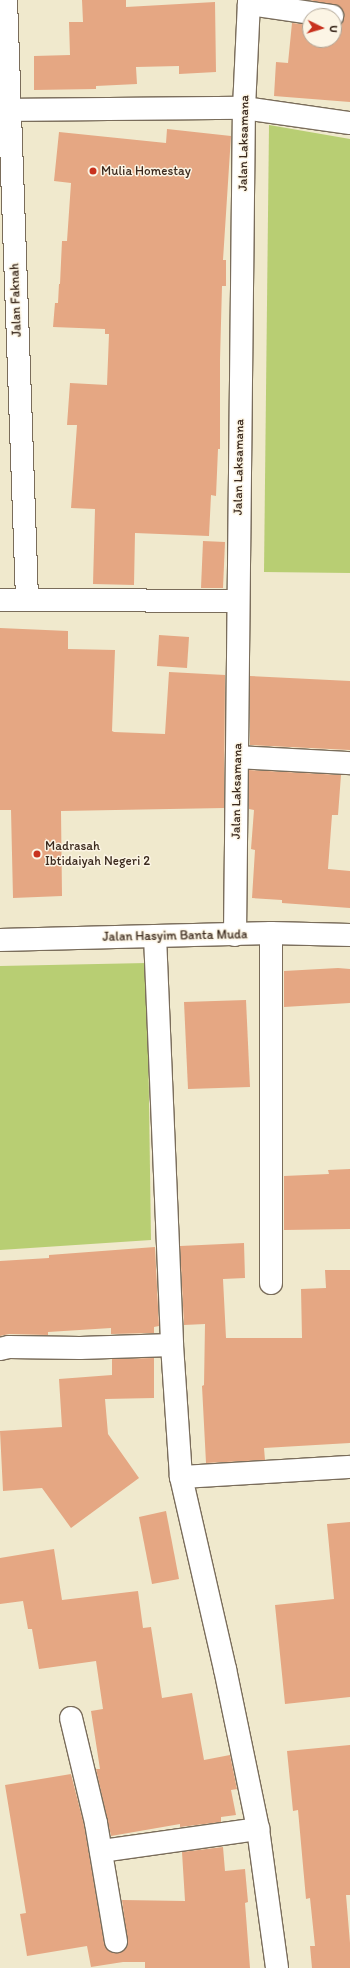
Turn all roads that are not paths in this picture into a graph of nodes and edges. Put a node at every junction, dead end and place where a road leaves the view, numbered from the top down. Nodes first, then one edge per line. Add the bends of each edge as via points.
1 (6, 0) edge
2 (249, 2) edge
3 (302, 11) edge
4 (244, 108) junction
5 (4, 110) edge
6 (350, 123) edge
7 (27, 599) junction
8 (0, 600) edge
9 (238, 601) junction
10 (238, 757) junction
11 (350, 763) edge
12 (271, 933) junction
13 (235, 935) junction
14 (350, 935) edge
15 (155, 936) junction
16 (0, 940) edge
17 (271, 1283) dead end
18 (172, 1345) junction
19 (0, 1350) edge
20 (350, 1467) edge
21 (181, 1477) junction
22 (71, 1718) dead end
23 (258, 1829) junction
24 (101, 1851) junction
25 (116, 1941) dead end
26 (278, 1968) edge

1 - 5 street, Jalan Faknah
2 - 3 street
2 - 4 street, Jalan Laksamana
4 - 5 street
4 - 6 street
4 - 9 street, Jalan Laksamana
5 - 7 street, Jalan Faknah
7 - 8 street
7 - 9 street
9 - 10 street, Jalan Laksamana
10 - 11 street
10 - 13 street, Jalan Laksamana
12 - 13 street, Jalan Hasyim Banta Muda
12 - 14 street, Jalan Hasyim Banta Muda
12 - 17 street
13 - 15 street, Jalan Hasyim Banta Muda
15 - 16 street, Jalan Hasyim Banta Muda
15 - 18 street
18 - 19 street via 9,1347
18 - 21 street
20 - 21 street
21 - 23 street
22 - 24 street
23 - 24 street
23 - 26 street
24 - 25 street

